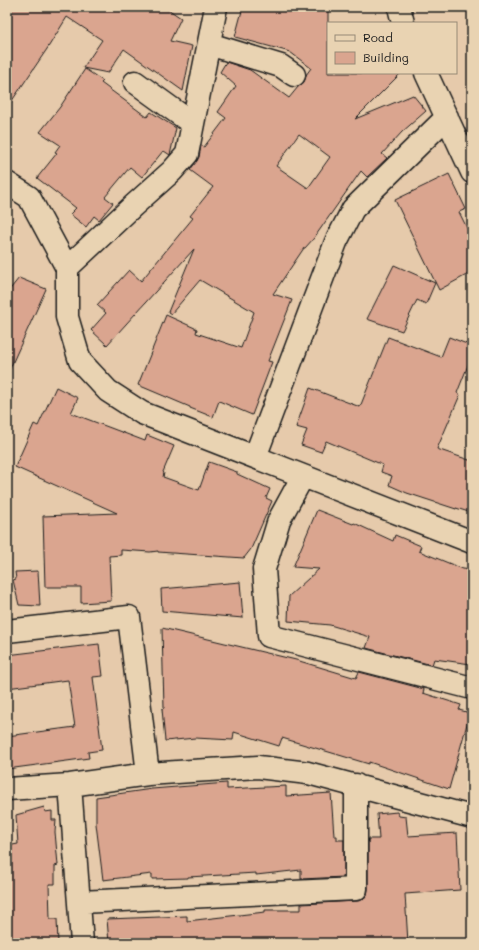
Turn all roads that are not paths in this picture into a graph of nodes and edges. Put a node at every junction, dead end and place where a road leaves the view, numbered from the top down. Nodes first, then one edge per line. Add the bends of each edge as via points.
1 (216, 7) edge
2 (398, 7) edge
3 (403, 22) edge
4 (209, 44) junction
5 (426, 74) edge
6 (294, 75) dead end
7 (135, 82) dead end
8 (447, 117) junction
9 (193, 124) junction
10 (472, 172) edge
11 (7, 183) edge
12 (67, 268) junction
13 (255, 457) junction
14 (303, 476) junction
15 (472, 542) edge
16 (7, 631) edge
17 (472, 688) edge
18 (148, 774) junction
19 (70, 785) junction
20 (356, 785) junction
21 (7, 789) edge
22 (472, 817) edge
23 (80, 902) junction
24 (82, 943) edge

1 - 4 street
2 - 3 street
4 - 6 street via 282,66
4 - 9 street
5 - 8 street
7 - 9 street
8 - 10 street
8 - 13 street via 353,209 336,242
9 - 12 street via 187,154
11 - 12 street via 29,197
12 - 13 street via 67,317 80,361 108,391 142,413
13 - 14 street
14 - 15 street
14 - 17 street via 279,520 264,569 269,636
16 - 18 street via 129,617
18 - 19 street
18 - 20 street via 258,767 308,773
19 - 21 street
19 - 23 street
20 - 22 street
20 - 23 street via 356,889
23 - 24 street

